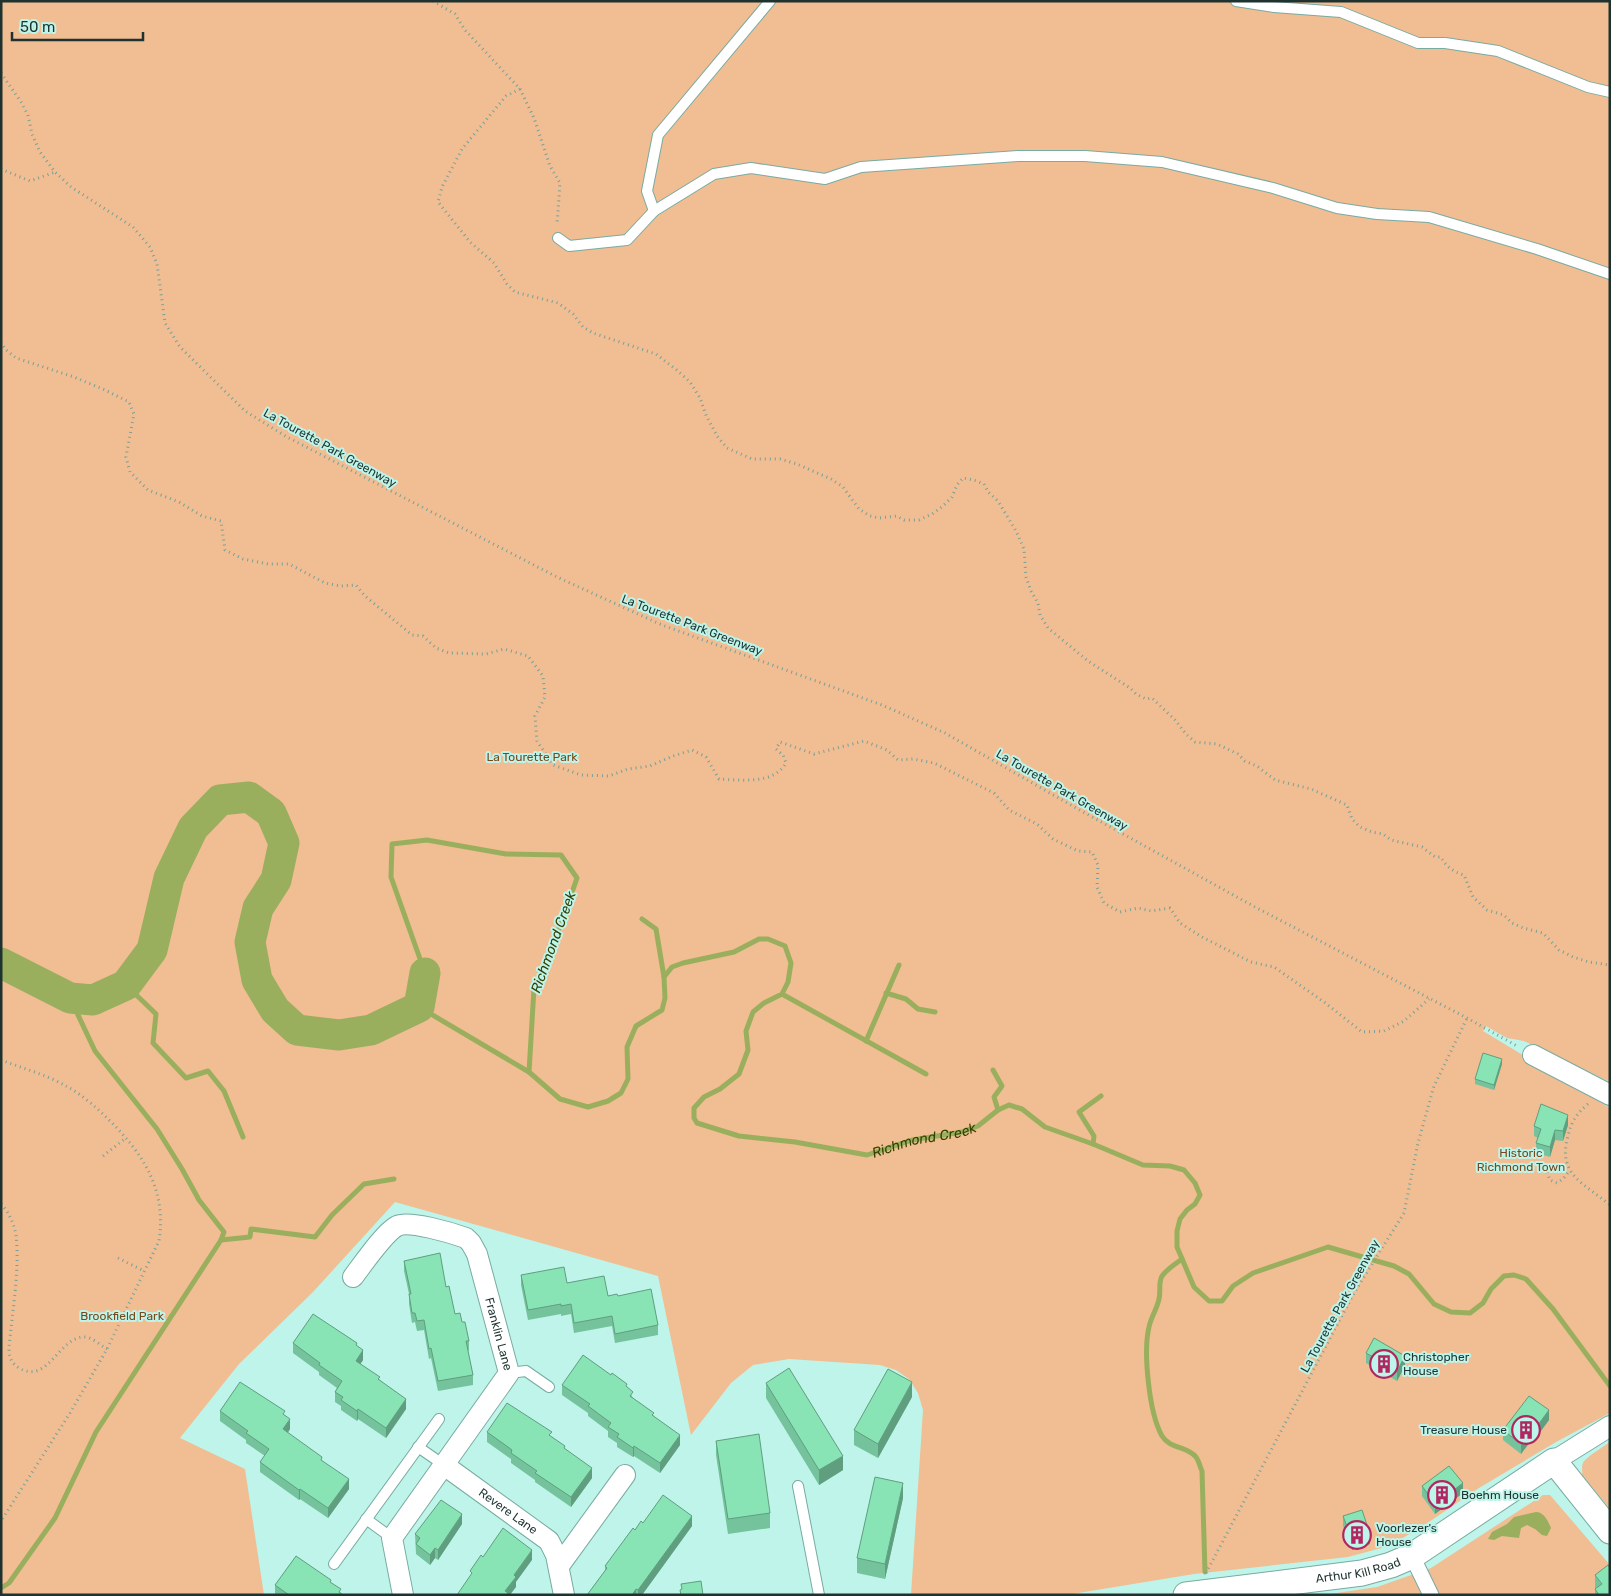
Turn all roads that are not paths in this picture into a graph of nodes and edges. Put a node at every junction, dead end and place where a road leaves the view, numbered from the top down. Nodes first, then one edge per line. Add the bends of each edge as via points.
1 (770, 1) edge
2 (1236, 1) edge
3 (1610, 92) edge
4 (654, 211) junction
5 (558, 238) road end
6 (1610, 274) edge
7 (1533, 1055) road end
8 (1608, 1094) edge
9 (353, 1277) dead end
10 (509, 1373) junction
11 (549, 1387) dead end
12 (438, 1419) dead end
13 (1609, 1426) edge
14 (418, 1447) junction
15 (1554, 1461) junction
16 (444, 1466) junction
17 (625, 1475) dead end
18 (798, 1486) dead end
19 (366, 1519) junction
20 (1610, 1531) edge
21 (392, 1538) junction
22 (1412, 1556) junction
23 (334, 1564) dead end
24 (559, 1566) junction
25 (1194, 1594) edge
26 (403, 1595) edge
27 (564, 1595) edge
28 (819, 1595) edge
29 (1432, 1595) edge

1 - 4 lane via 658,135 647,191
2 - 3 lane via 1341,12 1418,43 1445,43 1498,51 1588,87
4 - 5 lane via 627,240 569,246
4 - 6 lane via 714,174 751,168 825,179 861,167 1018,156 1085,156 1162,162 1272,188 1337,208 1377,214 1429,216
7 - 8 street
9 - 10 street, Franklin Lane via 398,1225 413,1225 466,1238 477,1254
10 - 11 lane via 526,1370
10 - 16 street, Franklin Lane
12 - 14 lane
13 - 15 street, Arthur Kill Road
14 - 16 lane
14 - 19 lane
15 - 20 street
15 - 22 street, Arthur Kill Road
16 - 21 street, Franklin Lane
16 - 24 street, Revere Lane via 544,1537 553,1546
17 - 24 street
18 - 28 lane
19 - 21 lane
19 - 23 lane
21 - 26 street
22 - 25 street, Arthur Kill Road via 1362,1573
22 - 29 street
24 - 27 street, Revere Lane

